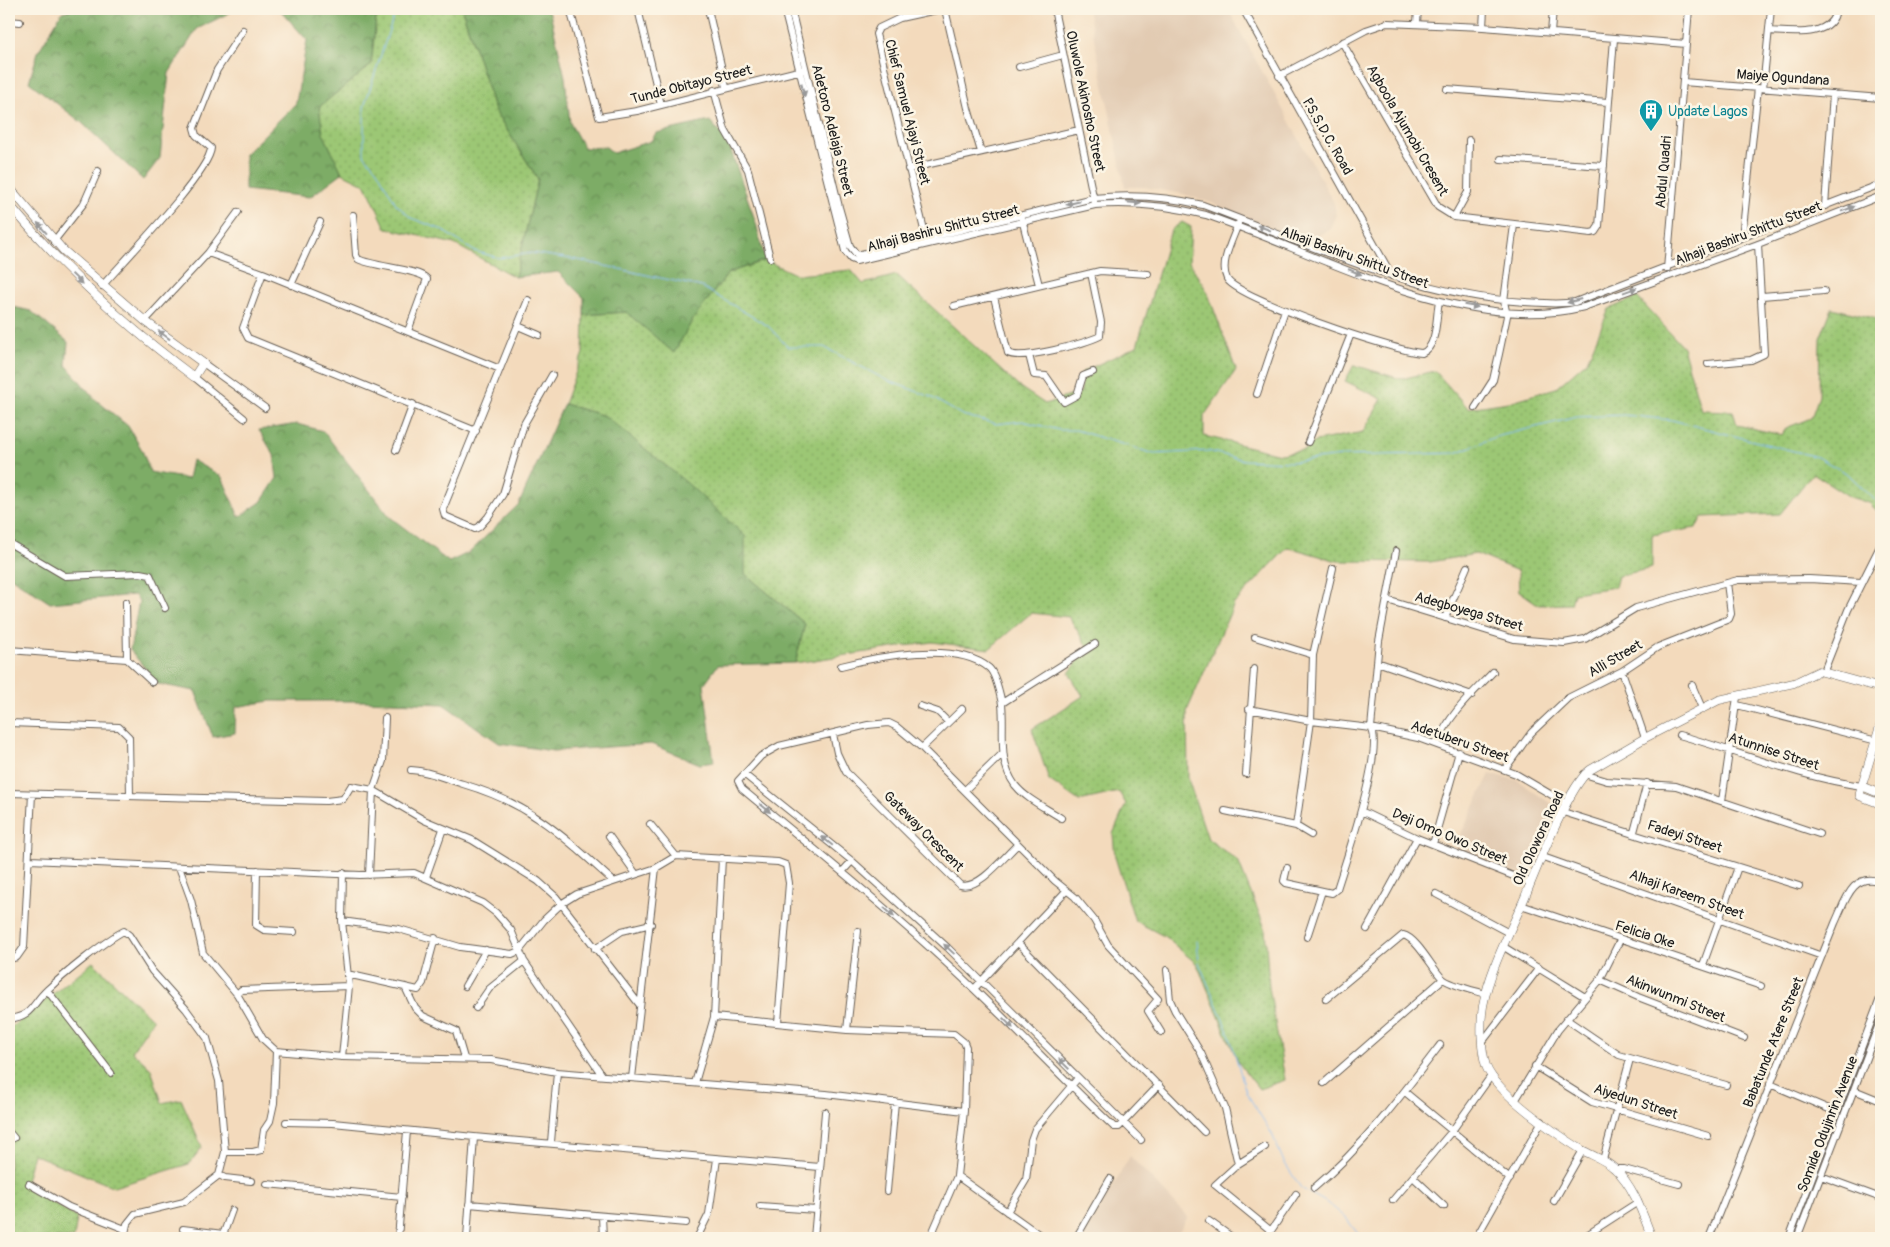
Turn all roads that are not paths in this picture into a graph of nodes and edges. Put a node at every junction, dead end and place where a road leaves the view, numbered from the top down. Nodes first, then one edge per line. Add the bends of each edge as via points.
1 (570, 9) edge
2 (638, 9) edge
3 (708, 9) edge
4 (784, 9) edge
5 (791, 9) edge
6 (943, 9) edge
7 (1054, 9) edge
8 (1243, 9) edge
9 (1418, 9) edge
10 (1484, 9) edge
11 (1553, 9) edge
12 (1689, 9) edge
13 (1771, 9) edge
14 (1836, 9) edge
15 (9, 21) edge
16 (20, 22) dead end
17 (1417, 23) junction
18 (1483, 27) junction
19 (243, 30) dead end
20 (1769, 31) junction
21 (1551, 33) junction
22 (1614, 39) junction
23 (1342, 42) junction
24 (1686, 44) junction
25 (1063, 56) junction
26 (1019, 67) dead end
27 (802, 70) junction
28 (1279, 76) junction
29 (1683, 82) junction
30 (726, 87) junction
31 (1760, 88) junction
32 (1447, 89) dead end
33 (714, 90) junction
34 (1833, 94) junction
35 (1881, 98) edge
36 (1608, 102) junction
37 (661, 104) junction
38 (1079, 130) junction
39 (1469, 140) dead end
40 (981, 152) junction
41 (1501, 159) dead end
42 (1604, 166) junction
43 (908, 169) junction
44 (98, 171) dead end
45 (1881, 184) edge
46 (9, 187) edge
47 (1881, 196) edge
48 (1094, 201) junction
49 (9, 204) edge
50 (1825, 206) junction
51 (238, 212) dead end
52 (353, 215) dead end
53 (1454, 217) junction
54 (1022, 218) junction
55 (1239, 219) junction
56 (320, 222) dead end
57 (1514, 225) junction
58 (1237, 226) junction
59 (1743, 228) dead end
60 (54, 241) junction
61 (927, 241) junction
62 (1758, 244) junction
63 (208, 253) junction
64 (854, 256) junction
65 (770, 258) dead end
66 (1667, 266) junction
67 (262, 273) junction
68 (1091, 273) junction
69 (1148, 274) dead end
70 (1392, 276) junction
71 (1667, 277) junction
72 (291, 285) junction
73 (1039, 285) junction
74 (102, 286) junction
75 (1390, 286) junction
76 (1824, 291) dead end
77 (1762, 296) junction
78 (994, 297) junction
79 (528, 300) dead end
80 (1439, 301) junction
81 (1504, 301) junction
82 (954, 306) dead end
83 (1285, 310) junction
84 (1506, 312) junction
85 (145, 321) junction
86 (518, 326) junction
87 (408, 331) junction
88 (1351, 334) junction
89 (539, 335) dead end
90 (1029, 355) junction
91 (204, 364) junction
92 (1708, 364) dead end
93 (500, 369) junction
94 (1093, 372) dead end
95 (552, 375) dead end
96 (194, 377) junction
97 (1257, 394) dead end
98 (413, 404) junction
99 (265, 408) dead end
100 (1475, 408) dead end
101 (244, 418) dead end
102 (476, 431) junction
103 (1308, 442) dead end
104 (396, 450) dead end
105 (9, 543) edge
106 (1881, 544) edge
107 (1396, 551) dead end
108 (1467, 566) dead end
109 (1333, 568) dead end
110 (1861, 582) junction
111 (1727, 583) junction
112 (1387, 600) junction
113 (126, 602) dead end
114 (165, 608) dead end
115 (1445, 618) junction
116 (1256, 637) dead end
117 (1095, 644) dead end
118 (9, 650) edge
119 (1313, 655) junction
120 (127, 659) junction
121 (1377, 662) junction
122 (841, 666) dead end
123 (1254, 669) dead end
124 (1622, 671) junction
125 (1824, 671) junction
126 (1493, 672) dead end
127 (152, 682) dead end
128 (1692, 685) dead end
129 (1881, 688) edge
130 (1472, 695) junction
131 (1737, 701) junction
132 (1002, 703) junction
133 (920, 706) dead end
134 (1702, 708) junction
135 (962, 709) dead end
136 (1249, 709) junction
137 (385, 718) dead end
138 (948, 722) junction
139 (1311, 722) junction
140 (9, 723) edge
141 (1881, 723) edge
142 (1371, 728) junction
143 (833, 734) junction
144 (1679, 735) dead end
145 (1645, 738) junction
146 (1877, 742) junction
147 (1437, 744) junction
148 (922, 748) junction
149 (1730, 750) junction
150 (1459, 752) junction
151 (1002, 754) junction
152 (1505, 769) junction
153 (411, 770) dead end
154 (745, 774) junction
155 (1246, 774) dead end
156 (1584, 774) junction
157 (1647, 783) junction
158 (1862, 786) junction
159 (374, 790) junction
160 (965, 790) junction
161 (9, 793) edge
162 (32, 794) junction
163 (1881, 794) edge
164 (130, 795) junction
165 (1722, 802) junction
166 (1567, 804) junction
167 (1881, 804) edge
168 (1225, 811) dead end
169 (1361, 811) junction
170 (1563, 812) junction
171 (1061, 818) dead end
172 (650, 824) dead end
173 (1296, 826) junction
174 (443, 829) junction
175 (1634, 832) junction
176 (1819, 834) dead end
177 (609, 836) dead end
178 (1311, 836) dead end
179 (1417, 838) junction
180 (1018, 844) junction
181 (1433, 844) junction
182 (676, 856) junction
183 (1543, 857) junction
184 (722, 858) junction
185 (30, 860) junction
186 (852, 861) junction
187 (179, 867) junction
188 (1738, 867) junction
189 (656, 868) junction
190 (1287, 868) dead end
191 (257, 870) junction
192 (842, 872) junction
193 (343, 873) junction
194 (369, 874) junction
195 (636, 874) junction
196 (426, 877) junction
197 (613, 881) junction
198 (1881, 882) edge
199 (1531, 883) junction
200 (1799, 886) dead end
201 (1066, 891) junction
202 (1322, 891) junction
203 (1436, 894) dead end
204 (561, 904) junction
205 (1521, 905) junction
206 (1719, 919) junction
207 (342, 921) junction
208 (651, 924) junction
209 (1367, 929) dead end
210 (858, 931) dead end
211 (294, 932) dead end
212 (1509, 933) junction
213 (1307, 937) dead end
214 (435, 938) junction
215 (1620, 940) junction
216 (1018, 943) junction
217 (1504, 947) junction
218 (595, 949) junction
219 (486, 950) junction
220 (519, 951) junction
221 (1822, 956) junction
222 (9, 959) edge
223 (524, 960) junction
224 (1703, 965) junction
225 (1538, 968) junction
226 (1167, 970) dead end
227 (347, 974) junction
228 (1443, 979) junction
229 (1600, 980) junction
230 (981, 981) junction
231 (349, 986) junction
232 (465, 986) dead end
233 (1761, 986) dead end
234 (405, 987) junction
235 (974, 989) junction
236 (47, 990) junction
237 (237, 994) junction
238 (1486, 994) junction
239 (1881, 996) edge
240 (1585, 997) junction
241 (1326, 999) dead end
242 (639, 1004) junction
243 (476, 1008) dead end
244 (714, 1017) junction
245 (9, 1019) edge
246 (1566, 1019) junction
247 (1881, 1019) edge
248 (778, 1023) junction
249 (847, 1030) junction
250 (1161, 1032) dead end
251 (1744, 1038) dead end
252 (1483, 1041) junction
253 (1440, 1045) dead end
254 (276, 1051) junction
255 (342, 1058) junction
256 (464, 1058) junction
257 (1630, 1058) junction
258 (1535, 1066) junction
259 (557, 1072) junction
260 (111, 1073) dead end
261 (602, 1075) junction
262 (1491, 1076) junction
263 (632, 1078) junction
264 (1078, 1078) junction
265 (695, 1083) junction
266 (1324, 1084) dead end
267 (1770, 1084) junction
268 (1159, 1085) junction
269 (1726, 1085) dead end
270 (1071, 1087) junction
271 (1854, 1090) junction
272 (1405, 1092) junction
273 (1515, 1101) junction
274 (1881, 1101) edge
275 (895, 1102) junction
276 (1617, 1110) junction
277 (964, 1111) junction
278 (825, 1112) dead end
279 (1836, 1112) junction
280 (1542, 1121) junction
281 (286, 1122) dead end
282 (1124, 1122) junction
283 (407, 1131) junction
284 (1452, 1131) junction
285 (1204, 1132) dead end
286 (1708, 1136) dead end
287 (474, 1137) junction
288 (1141, 1140) dead end
289 (551, 1142) junction
290 (1265, 1147) dead end
291 (1583, 1150) junction
292 (225, 1152) junction
293 (717, 1159) junction
294 (1603, 1160) junction
295 (1238, 1164) junction
296 (820, 1167) junction
297 (1616, 1169) junction
298 (219, 1176) junction
299 (957, 1176) junction
300 (1821, 1176) junction
301 (1413, 1177) junction
302 (1510, 1178) junction
303 (1110, 1180) dead end
304 (251, 1181) dead end
305 (30, 1184) dead end
306 (267, 1184) dead end
307 (1679, 1184) dead end
308 (1314, 1188) dead end
309 (887, 1191) dead end
310 (1296, 1194) dead end
311 (402, 1196) junction
312 (1881, 1198) edge
313 (1393, 1200) dead end
314 (1554, 1200) dead end
315 (1638, 1202) junction
316 (469, 1204) junction
317 (760, 1206) dead end
318 (1444, 1206) dead end
319 (232, 1210) dead end
320 (816, 1210) junction
321 (1007, 1212) junction
322 (602, 1216) junction
323 (1209, 1221) dead end
324 (686, 1223) dead end
325 (125, 1229) junction
326 (183, 1229) dead end
327 (1270, 1230) junction
328 (222, 1236) edge
329 (124, 1238) edge
330 (398, 1238) edge
331 (467, 1238) edge
332 (603, 1238) edge
333 (697, 1238) edge
334 (814, 1238) edge
335 (930, 1238) edge
336 (1044, 1238) edge
337 (1076, 1238) edge
338 (1233, 1238) edge
339 (1266, 1238) edge
340 (1476, 1238) edge
341 (1582, 1238) edge
342 (1652, 1238) edge
343 (1709, 1238) edge
344 (1789, 1238) edge
345 (1796, 1238) edge

1 - 37 street, Tunde Obitayo Street via 599,117
2 - 37 street
3 - 30 street
4 - 27 street
5 - 27 street, Adetoro Adelaja Street
6 - 40 street
6 - 43 street, Chief Samuel Ajayi Street via 892,21 879,28 876,34
7 - 25 street, Oluwole Akinosho Street
8 - 28 street, P.S.S.D.C. Road
9 - 17 street
10 - 18 street
11 - 21 street
12 - 24 street, Abdul Quadri
13 - 20 street
14 - 20 street via 1829,23 1821,29
15 - 16 street
17 - 18 street
17 - 23 street via 1382,24
18 - 21 street
19 - 74 street via 217,70 194,128 196,135 211,148 209,156 195,179
20 - 31 street
21 - 22 street
22 - 24 street
22 - 36 street
23 - 28 street
23 - 53 street, Agboola Ajumobi Cresent via 1438,207
24 - 29 street, Abdul Quadri
25 - 26 street
25 - 38 street, Oluwole Akinosho Street
27 - 30 street, Tunde Obitayo Street
27 - 64 street, Adetoro Adelaja Street
27 -> 64 street, Alhaji Bashiru Shittu Street via 845,250
28 - 70 street, P.S.S.D.C. Road
29 - 31 street, Maiye Ogundana
29 - 66 street, Abdul Quadri
30 - 33 street, Tunde Obitayo Street
31 - 34 street, Maiye Ogundana
31 - 59 street
32 - 36 street
33 - 37 street, Tunde Obitayo Street
33 - 65 street via 722,125 748,170
34 - 35 street, Maiye Ogundana
34 - 50 street
36 - 42 street
38 - 40 street
38 - 48 street, Oluwole Akinosho Street
39 - 53 street via 1468,192
40 - 43 street
41 - 42 street
42 - 57 street via 1599,226 1595,232
43 - 61 street, Chief Samuel Ajayi Street
44 - 60 street via 84,203
45 - 50 street, Alhaji Bashiru Shittu Street
60 -> 46 street
62 -> 47 street, Alhaji Bashiru Shittu Street
48 - 54 street, Alhaji Bashiru Shittu Street
48 - 55 street, Alhaji Bashiru Shittu Street via 1131,194 1168,197 1203,205
48 -> 58 street, Alhaji Bashiru Shittu Street via 1177,208
49 -> 96 street via 81,283
50 - 66 street, Alhaji Bashiru Shittu Street
51 - 63 street
52 - 87 street via 358,259 392,270 422,274 428,279
53 - 57 street
54 - 61 street, Alhaji Bashiru Shittu Street
54 - 73 street
55 - 58 street
70 -> 55 street, Alhaji Bashiru Shittu Street
56 - 72 street
57 - 81 street
58 -> 75 street, Alhaji Bashiru Shittu Street
58 - 83 street via 1225,265 1227,280 1245,293
60 - 74 street
61 - 64 street, Alhaji Bashiru Shittu Street
62 - 71 street, Alhaji Bashiru Shittu Street
62 - 77 street
63 - 67 street
63 - 85 street
66 - 71 street, Abdul Quadri
66 -> 81 street, Alhaji Bashiru Shittu Street via 1575,302
67 - 72 street
67 - 98 street via 243,328 248,338
68 - 69 street
68 - 73 street
68 - 90 street via 1101,322 1100,336
70 - 75 street
70 - 81 street, Alhaji Bashiru Shittu Street via 1439,290
84 -> 71 street, Alhaji Bashiru Shittu Street via 1566,312
72 - 87 street
73 - 78 street
74 - 85 street
75 - 80 street, Alhaji Bashiru Shittu Street
76 - 77 street
77 - 92 street via 1764,354 1750,360
78 - 82 street
78 - 90 street via 1008,353 1017,357
79 - 86 street
80 -> 84 street, Alhaji Bashiru Shittu Street
80 - 88 street via 1432,342 1426,352 1416,353
81 - 84 street
83 - 88 street
83 - 97 street
84 - 100 street via 1494,380
91 -> 85 street
86 - 89 street
86 - 93 street
87 - 93 street
88 - 103 street
90 - 94 street via 1034,375 1046,376 1064,402 1077,395 1083,376
91 - 96 street
91 - 99 street
93 - 102 street
95 - 102 street via 524,424 502,494 484,522 475,529 445,516 443,512
96 - 101 street
98 - 102 street
98 - 104 street
105 - 114 street via 65,576 140,573 150,576
106 - 110 street
107 - 112 street
108 - 115 street
109 - 119 street
110 - 111 street, Adegboyega Street via 1779,579
110 - 125 street
111 - 115 street, Adegboyega Street via 1636,608 1585,639 1564,643 1514,639
111 - 124 street, Alli Street via 1732,614 1729,619 1676,638
112 - 115 street, Adegboyega Street
112 - 121 street
113 - 120 street
116 - 119 street
117 - 132 street
118 - 120 street
119 - 139 street
120 - 127 street
121 - 130 street
121 - 142 street
122 - 132 street via 918,654 964,655 993,673
123 - 136 street
124 - 145 street
124 - 152 street, Alli Street via 1568,698 1552,711 1521,745
125 - 129 street
125 - 131 street, Old Olowora Road
126 - 130 street
128 - 134 street
130 - 147 street via 1451,717
131 - 134 street, Old Olowora Road via 1719,700
131 - 146 street
131 - 149 street
132 - 151 street
133 - 138 street via 938,712
134 - 145 street, Old Olowora Road
135 - 138 street
136 - 139 street, Adetuberu Street
136 - 155 street
137 - 159 street via 383,761
138 - 148 street
139 - 142 street, Adetuberu Street
139 - 173 street
140 - 164 street via 124,729 129,736
141 - 146 street
142 - 147 street, Adetuberu Street
142 - 169 street via 1374,743
143 - 148 street via 868,724 889,723
143 - 154 street via 767,751
143 - 180 street, Gateway Crescent via 846,772 960,885 976,884
144 - 149 street, Atunnise Street
145 - 156 street, Old Olowora Road
146 - 158 street
147 - 150 street, Adetuberu Street
148 - 160 street
149 - 158 street, Atunnise Street via 1791,771
149 - 165 street
150 - 152 street, Adetuberu Street
150 - 181 street
151 - 160 street
151 - 171 street via 1014,783 1022,793
152 - 166 street, Adetuberu Street
153 - 197 street via 430,772 483,789 526,808
186 -> 154 street
154 -> 192 street via 738,785
156 - 157 street via 1607,780
156 - 166 street, Old Olowora Road
157 - 165 street via 1676,786
157 - 175 street
158 - 163 street
158 - 167 street via 1860,796
159 - 164 street via 351,786 343,799 326,801
159 - 174 street
159 - 194 street
160 - 180 street
161 - 162 street
162 - 164 street
162 - 185 street
165 - 176 street
166 - 170 street, Old Olowora Road
168 - 173 street
169 - 179 street, Deji Omo Owo Street
169 - 202 street via 1336,891
170 - 175 street, Fadeyi Street
170 - 183 street, Old Olowora Road
172 - 182 street
173 - 178 street
174 - 196 street
174 - 204 street via 472,840 528,874
175 - 188 street, Fadeyi Street
177 - 195 street
179 - 181 street, Deji Omo Owo Street
179 - 209 street
180 - 201 street
181 - 199 street, Deji Omo Owo Street
182 - 184 street
182 - 189 street
183 - 199 street, Old Olowora Road
183 - 206 street, Alhaji Kareem Street
184 - 244 street
184 - 248 street via 778,862 789,870
185 - 187 street
185 - 222 street via 24,947 17,957
186 - 192 street
230 -> 186 street
187 - 191 street
187 - 237 street via 191,900 203,953
188 - 200 street, Fadeyi Street
188 - 206 street
189 - 195 street
189 - 208 street
190 - 202 street via 1286,883
191 - 193 street
191 - 211 street via 256,925 264,930
192 -> 235 street
193 - 194 street
193 - 207 street
194 - 196 street via 410,872
195 - 197 street
196 - 220 street via 496,912 510,930
197 - 204 street via 586,890
198 - 221 street, Babatunde Atere Street via 1867,879 1852,888
199 - 205 street, Old Olowora Road
201 - 216 street
201 - 250 street via 1088,913 1108,945 1157,998 1158,1001 1148,1011
202 - 213 street
203 - 212 street
204 - 218 street
204 - 220 street
205 - 212 street, Old Olowora Road
205 - 215 street, Felicia Oke
206 - 221 street, Alhaji Kareem Street
206 - 224 street
207 - 214 street via 400,929
207 - 227 street
208 - 218 street via 622,931
208 - 242 street
210 - 249 street
212 - 217 street, Old Olowora Road
214 - 219 street via 460,948
214 - 234 street via 421,988
215 - 224 street, Felicia Oke
215 - 229 street
216 - 230 street
216 - 268 street
217 - 225 street
217 - 238 street, Old Olowora Road
218 - 242 street
219 - 220 street via 506,954
219 - 232 street
220 - 223 street
221 - 267 street, Babatunde Atere Street
223 - 243 street via 488,989
223 - 261 street
224 - 233 street, Felicia Oke
225 - 240 street
225 - 252 street
226 - 295 street via 1170,1000 1201,1053 1225,1108
227 - 231 street
227 - 234 street
228 - 238 street
228 - 241 street via 1423,953 1403,935
228 - 266 street
229 - 240 street
229 - 251 street, Akinwunmi Street
230 - 235 street
264 -> 230 street
231 - 237 street via 241,990
231 - 255 street
234 - 256 street via 415,1008 423,1016 456,1031
235 -> 270 street
236 - 245 street via 27,1014
236 - 260 street
236 - 292 street via 120,933 127,932 152,971 207,1038 219,1082
237 - 254 street via 263,1039
238 - 252 street, Old Olowora Road via 1482,1015
239 - 279 street
240 - 246 street
242 - 263 street
244 - 248 street
244 - 265 street
246 - 257 street via 1608,1049
246 - 258 street
247 - 271 street, Somide Odujinrin Avenue
248 - 249 street
249 - 277 street via 954,1034 960,1037 966,1047
252 - 262 street, Old Olowora Road via 1486,1066
253 - 272 street
254 - 255 street
254 - 292 street via 274,1103 261,1150
255 - 256 street
256 - 259 street
257 - 269 street
257 - 276 street
258 - 273 street
258 - 276 street, Aiyedun Street via 1578,1095
259 - 261 street
259 - 289 street
261 - 263 street
262 - 273 street, Old Olowora Road
262 - 284 street
263 - 265 street
264 - 270 street
264 - 282 street
265 - 275 street
267 - 279 street
267 - 343 street, Babatunde Atere Street
268 - 282 street
268 - 285 street
270 - 282 street via 1114,1127
270 - 321 street via 1035,1129 1026,1180
271 - 274 street
271 - 300 street, Somide Odujinrin Avenue
272 - 284 street
272 - 308 street via 1348,1156
273 - 280 street, Old Olowora Road
275 - 277 street
275 - 309 street
276 - 286 street, Aiyedun Street
276 - 294 street
277 - 299 street
278 - 296 street
279 - 344 street
280 - 291 street, Old Olowora Road
280 - 302 street
281 - 283 street via 333,1122
282 - 288 street
283 - 287 street
283 - 311 street
284 - 301 street
284 - 302 street
287 - 289 street
287 - 316 street
289 - 293 street
290 - 295 street
291 - 294 street, Old Olowora Road
291 - 314 street
292 - 298 street
293 - 296 street
293 - 333 street via 709,1214
294 - 297 street, Old Olowora Road
295 - 327 street via 1217,1182 1216,1187
296 - 320 street
297 - 307 street via 1624,1168
297 - 315 street, Old Olowora Road
298 - 304 street
298 - 325 street via 184,1202 135,1214
299 - 321 street
299 - 335 street
300 - 312 street
300 - 345 street, Somide Odujinrin Avenue
301 - 313 street
301 - 318 street
302 - 340 street
303 - 337 street
305 - 325 street via 69,1207
306 - 311 street
310 - 327 street
311 - 330 street
315 - 341 street
315 - 342 street, Old Olowora Road
316 - 322 street
316 - 331 street
317 - 320 street
319 - 328 street
320 - 334 street
321 - 336 street
322 - 324 street
322 - 332 street
323 - 338 street
325 - 329 street
326 - 328 street
327 - 339 street

